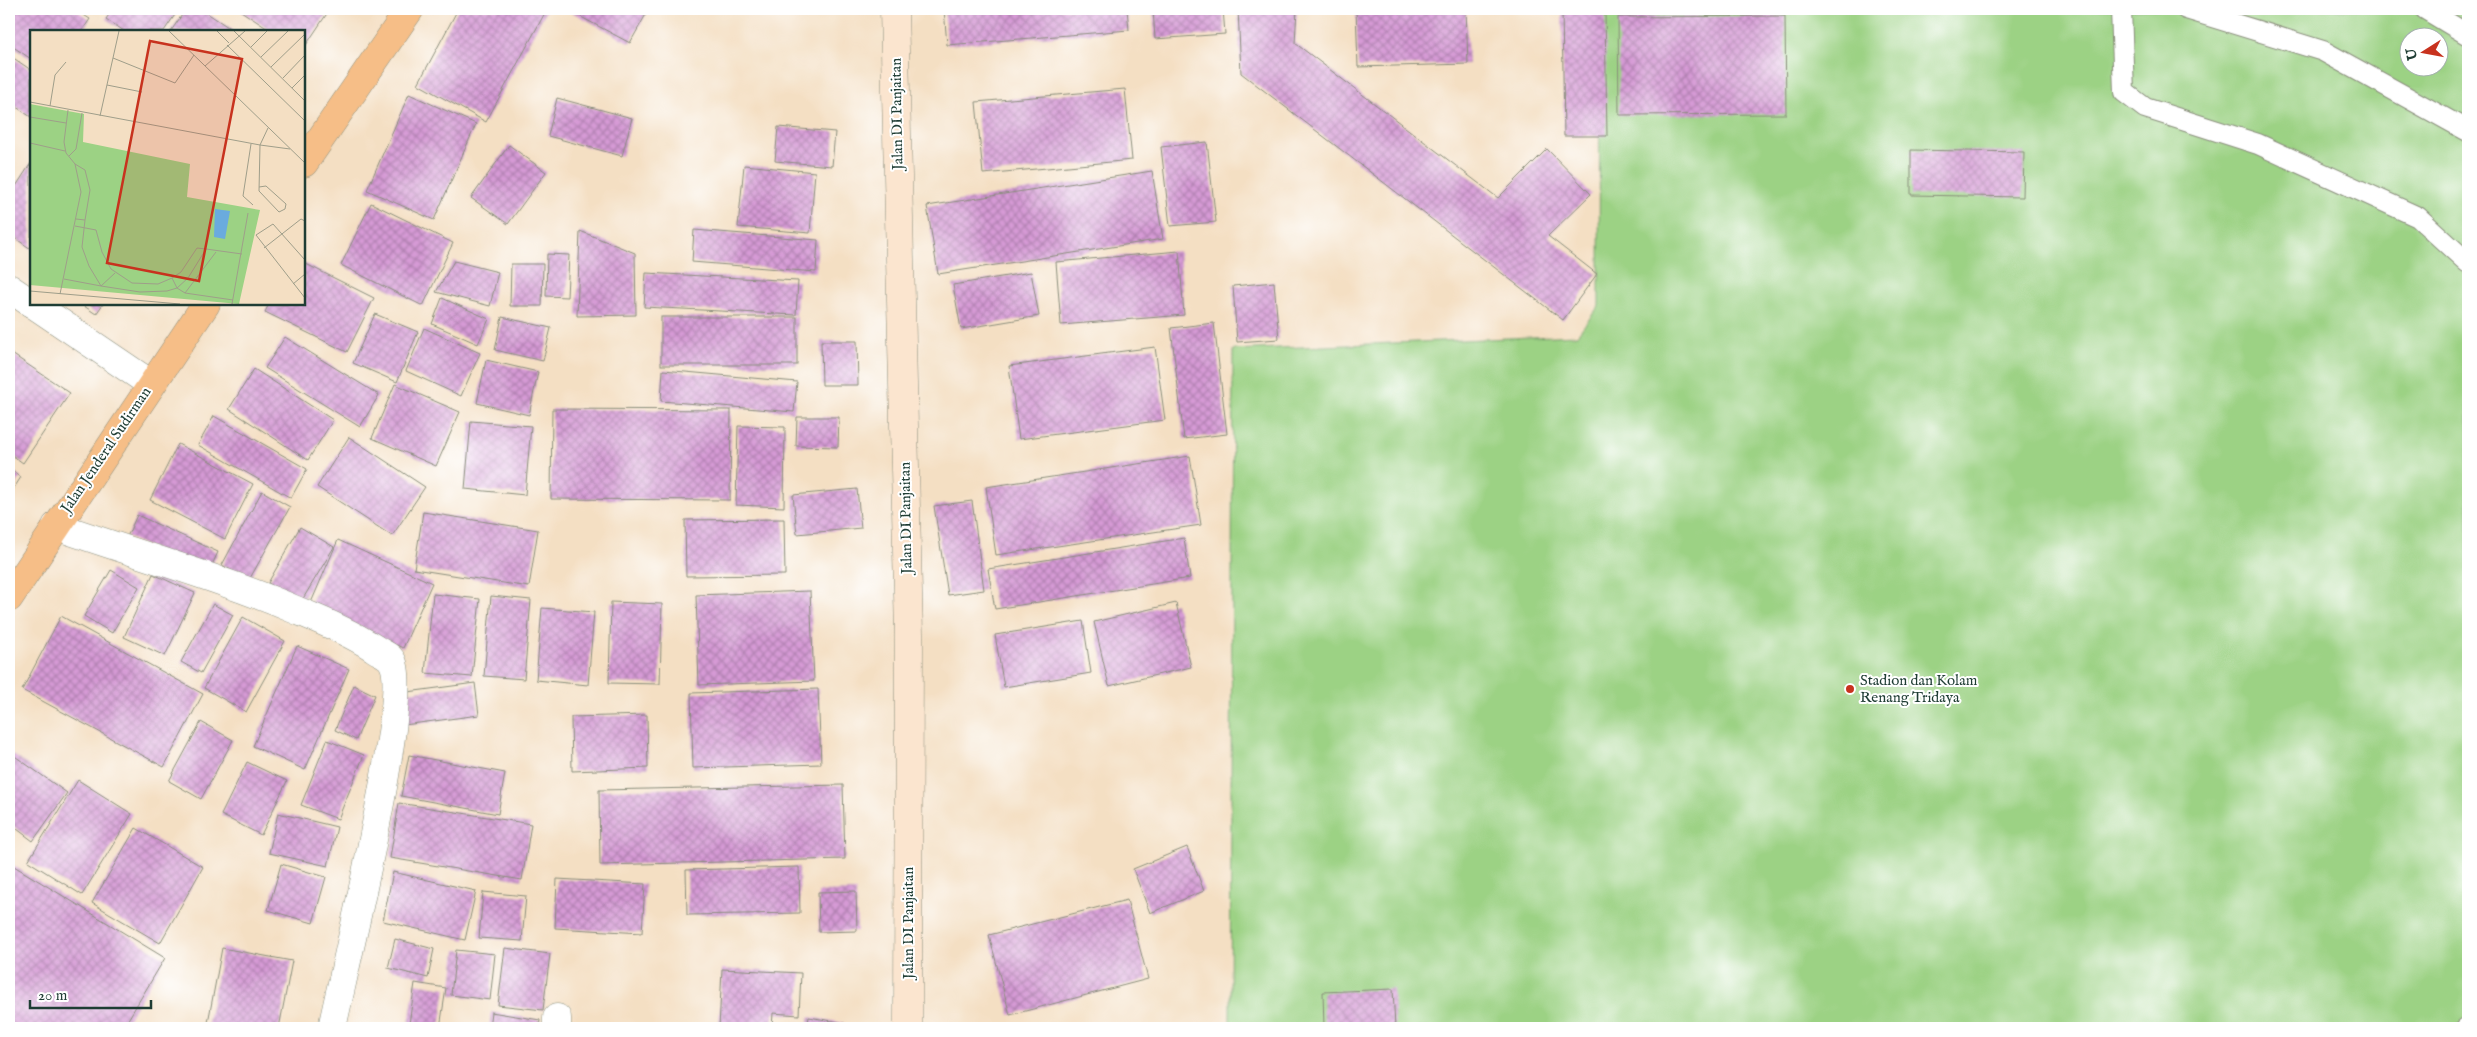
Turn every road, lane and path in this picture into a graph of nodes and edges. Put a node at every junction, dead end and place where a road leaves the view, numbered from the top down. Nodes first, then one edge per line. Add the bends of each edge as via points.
1 (410, 9) edge
2 (894, 9) edge
3 (2121, 9) edge
4 (2186, 9) edge
5 (2425, 9) edge
6 (2468, 36) edge
7 (2468, 132) edge
8 (305, 162) edge
9 (2468, 263) edge
10 (9, 288) edge
11 (30, 302) edge
12 (35, 305) edge
13 (205, 305) edge
14 (151, 384) junction
15 (56, 526) junction
16 (9, 598) edge
17 (332, 1028) edge
18 (908, 1028) edge

1 - 8 main road
2 - 18 street, Jalan DI Panjaitan via 909,634
3 - 9 lane via 2124,92 2145,108 2258,144 2418,217
4 - 7 lane via 2323,51
5 - 6 lane
10 - 11 street
12 - 14 street
13 - 14 main road, Jalan Jenderal Sudirman
14 - 15 main road, Jalan Jenderal Sudirman
15 - 16 main road, Jalan Jenderal Sudirman
15 - 17 street via 278,602 357,638 391,659 397,671 392,730 371,849

